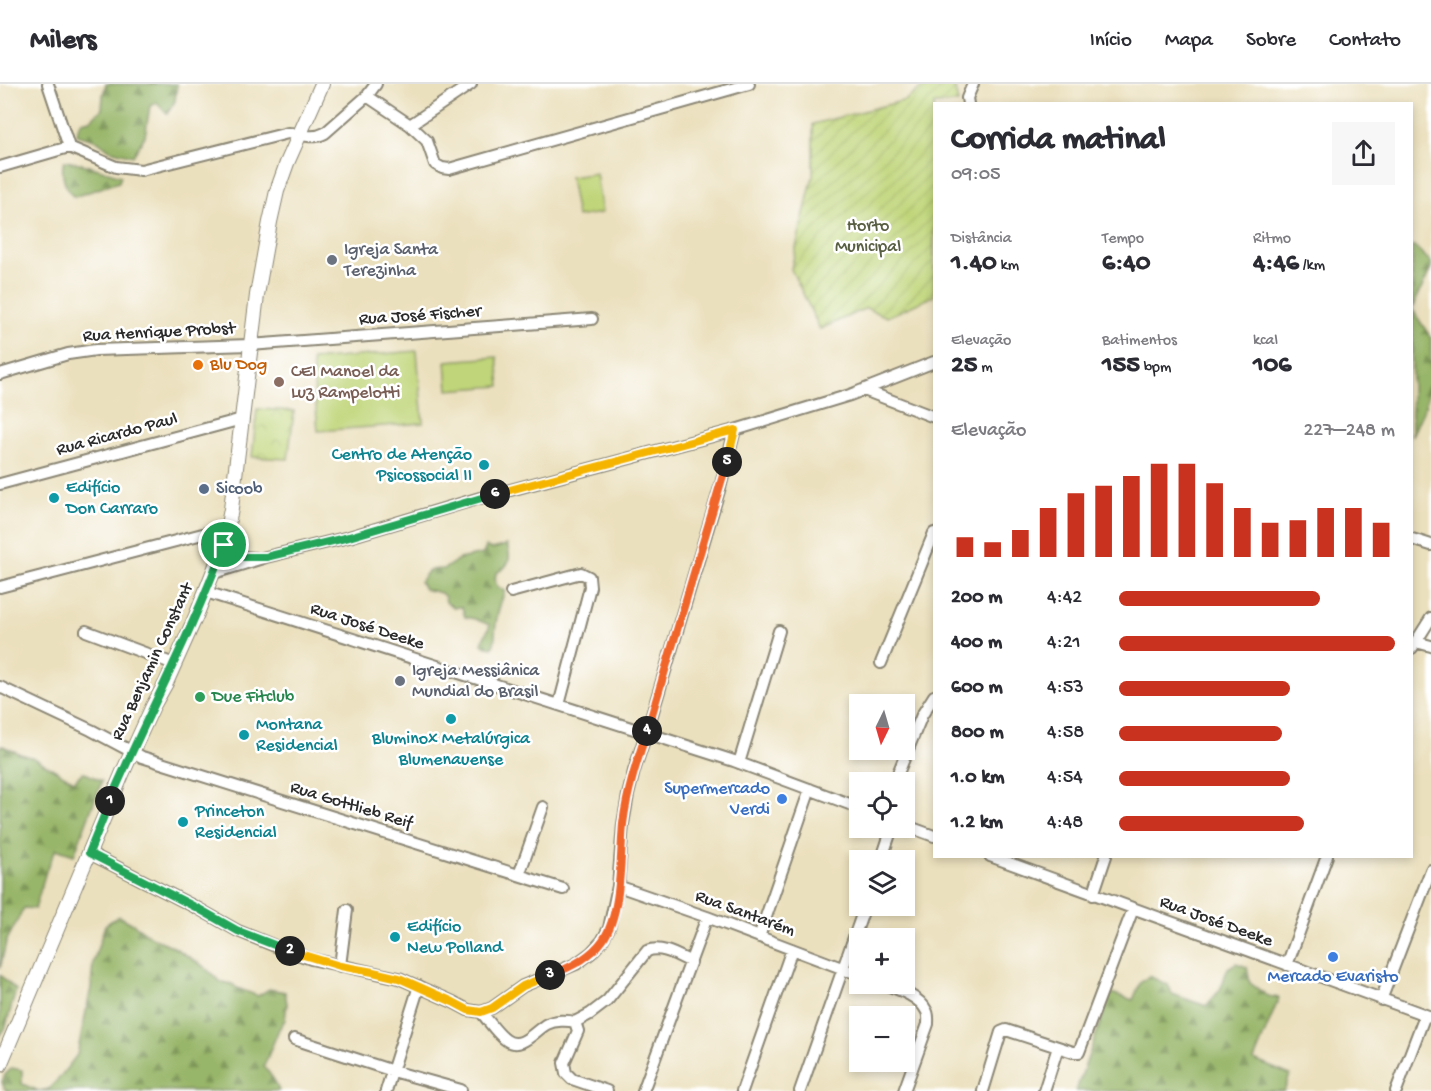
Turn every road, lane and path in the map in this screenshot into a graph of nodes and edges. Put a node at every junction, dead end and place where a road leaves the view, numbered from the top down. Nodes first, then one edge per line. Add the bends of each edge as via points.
1 (48, 84) edge
2 (322, 84) edge
3 (376, 84) edge
4 (471, 84) edge
5 (749, 84) edge
6 (973, 84) edge
7 (367, 96) junction
8 (968, 102) edge
9 (410, 125) junction
10 (299, 134) junction
11 (69, 147) junction
12 (0, 167) edge
13 (592, 320) dead end
14 (250, 345) junction
15 (933, 362) edge
16 (0, 374) edge
17 (864, 390) junction
18 (933, 417) edge
19 (242, 419) junction
20 (735, 430) junction
21 (0, 484) edge
22 (933, 535) edge
23 (226, 538) junction
24 (1413, 539) edge
25 (1431, 545) edge
26 (266, 557) junction
27 (214, 573) junction
28 (0, 587) edge
29 (511, 591) dead end
30 (206, 592) junction
31 (1431, 618) edge
32 (86, 631) dead end
33 (779, 631) dead end
34 (1414, 645) edge
35 (1431, 646) edge
36 (881, 663) dead end
37 (174, 664) junction
38 (0, 687) edge
39 (933, 698) edge
40 (560, 705) junction
41 (647, 733) junction
42 (131, 752) junction
43 (739, 763) junction
44 (899, 772) edge
45 (810, 789) junction
46 (849, 804) edge
47 (543, 807) dead end
48 (915, 829) edge
49 (933, 836) edge
50 (89, 853) junction
51 (995, 858) edge
52 (1105, 858) edge
53 (1326, 858) edge
54 (1431, 870) edge
55 (519, 875) junction
56 (618, 886) junction
57 (563, 889) dead end
58 (1093, 894) junction
59 (1133, 909) junction
60 (347, 910) dead end
61 (861, 916) edge
62 (708, 917) junction
63 (759, 937) junction
64 (792, 949) junction
65 (691, 962) junction
66 (1287, 965) junction
67 (340, 966) junction
68 (843, 968) junction
69 (849, 970) edge
70 (418, 986) junction
71 (905, 994) edge
72 (1381, 1000) junction
73 (481, 1012) junction
74 (1428, 1016) edge
75 (575, 1022) junction
76 (294, 1039) dead end
77 (1058, 1047) junction
78 (0, 1065) edge
79 (393, 1071) junction
80 (461, 1090) edge
81 (386, 1091) edge
82 (607, 1091) edge
83 (643, 1091) edge
84 (742, 1091) edge
85 (800, 1091) edge
86 (904, 1091) edge
87 (983, 1091) edge
88 (1044, 1091) edge
89 (1396, 1091) edge

1 - 11 street
2 - 10 main road, Rua Benjamin Constant
3 - 7 street
4 - 9 street
5 - 9 street via 449,169 435,164 427,141
6 - 8 street
7 - 9 street
7 - 10 street via 319,137
10 - 11 street via 280,134 141,170 108,164
10 - 14 main road, Rua Benjamin Constant via 275,201
11 - 12 street
13 - 14 street, Rua José Fischer
14 - 16 street, Rua Henrique Probst via 96,350
14 - 19 main road, Rua Benjamin Constant
15 - 17 street
17 - 18 street
17 - 20 street
19 - 21 street, Rua Ricardo Paul
19 - 23 main road, Rua Benjamin Constant
20 - 26 street
20 - 41 street
22 - 36 street
23 - 26 street via 244,557
23 - 27 main road, Rua Benjamin Constant
23 - 28 street via 214,531
24 - 25 street
26 - 27 street
27 - 30 main road, Rua Benjamin Constant
29 - 40 street via 581,573 589,578
30 - 37 main road, Rua Benjamin Constant
30 - 40 street, Rua José Deeke
31 - 34 street
32 - 37 street
33 - 43 street
34 - 35 street
37 - 42 main road, Rua Benjamin Constant
38 - 42 street, Rua Gottlieb Reif
39 - 44 street
40 - 41 street, Rua José Deeke
41 - 43 street, Rua José Deeke
41 - 56 street via 628,795
42 - 50 main road, Rua Benjamin Constant
42 - 55 street, Rua Gottlieb Reif
43 - 45 street, Rua José Deeke
45 - 46 street, Rua José Deeke
45 - 63 street
47 - 55 street
48 - 49 street
50 - 67 street via 238,931
50 - 78 main road, Rua Benjamin Constant
51 - 58 street, Rua José Deeke
52 - 58 street
53 - 66 street
54 - 72 street
55 - 57 street, Rua Gottlieb Reif
56 - 62 street, Rua Santarém
56 - 73 street via 609,928 591,953 576,964 523,986
58 - 59 street, Rua José Deeke
59 - 66 street, Rua José Deeke
59 - 77 street via 1079,1052
60 - 67 street
61 - 68 street
62 - 63 street, Rua Santarém
62 - 65 street
63 - 64 street, Rua Santarém
64 - 68 street, Rua Santarém
64 - 84 street
65 - 75 street via 662,950 647,951 608,1001
65 - 83 street
66 - 72 street, Rua José Deeke
67 - 70 street via 399,978
68 - 69 street, Rua Santarém
68 - 85 street
70 - 73 street via 468,1010
70 - 79 street
71 - 86 street via 926,1009 929,1016
72 - 74 street, Rua José Deeke
73 - 75 street via 513,1044 521,1043 549,1023
74 - 89 street
75 - 82 street via 578,1031 564,1063 567,1073 572,1079
76 - 79 street
77 - 87 street via 1006,1030 1001,1032
77 - 88 street
79 - 80 street
79 - 81 street

